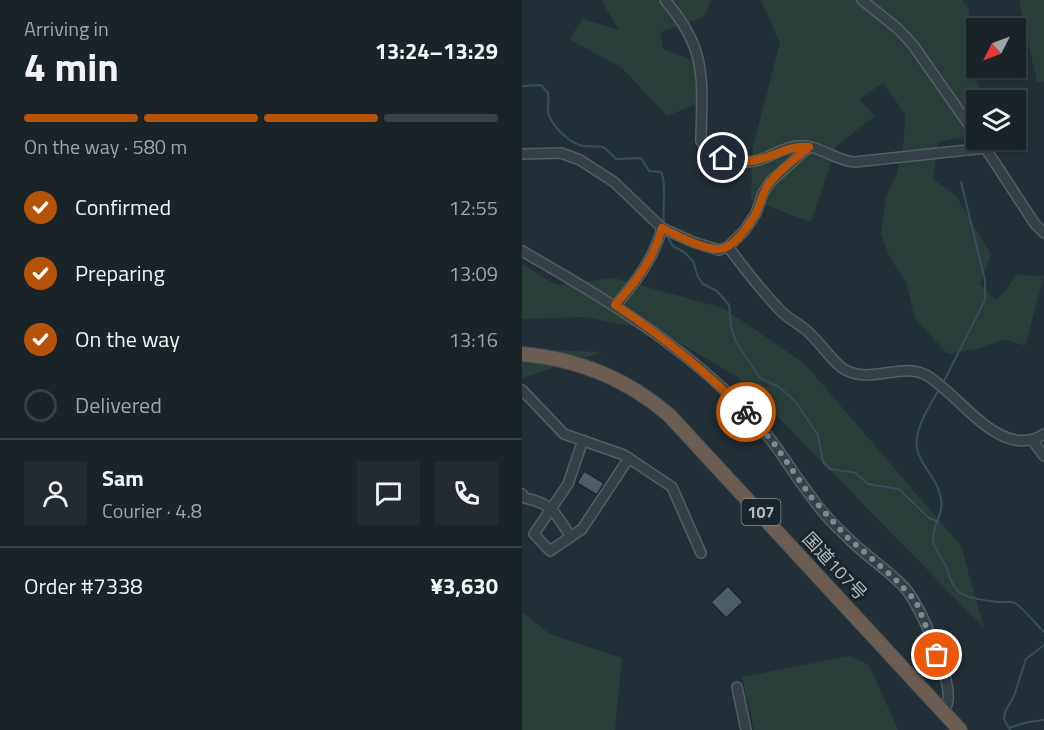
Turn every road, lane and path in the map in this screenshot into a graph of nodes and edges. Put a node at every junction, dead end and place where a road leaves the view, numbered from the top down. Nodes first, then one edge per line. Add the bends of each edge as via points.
1 (665, 0) edge
2 (862, 0) edge
3 (966, 121) edge
4 (809, 147) junction
5 (967, 150) edge
6 (987, 150) edge
7 (522, 154) edge
8 (662, 228) junction
9 (1044, 233) edge
10 (728, 247) junction
11 (522, 251) edge
12 (615, 305) junction
13 (522, 354) edge
14 (522, 390) edge
15 (1044, 434) edge
16 (583, 440) junction
17 (1032, 440) junction
18 (1044, 456) edge
19 (629, 458) junction
20 (522, 494) edge
21 (551, 508) junction
22 (571, 537) junction
23 (700, 552) dead end
24 (737, 687) dead end
25 (943, 712) junction
26 (746, 730) edge
27 (960, 730) edge

1 - 4 street via 687,28 700,62 701,141 707,150 744,162 798,146
2 - 3 street via 913,45
4 - 5 street via 846,162
4 - 10 street via 771,181 745,230
6 - 9 street
7 - 8 street via 561,153 580,160 614,182
8 - 10 street via 719,250
8 - 12 street via 642,273
10 - 17 street via 770,299 807,330 841,367 858,375 918,372 938,383 998,434 1010,440
11 - 12 street
12 - 25 street via 648,327 740,406 762,428 811,497 847,537 911,596 944,673 949,701
13 - 25 highway, 国道107号 / 107 via 558,358 596,370 634,388 660,407
14 - 16 street via 564,434
15 - 17 street
16 - 19 street
16 - 21 street via 568,484
17 - 18 street
19 - 22 street via 582,529
19 - 23 street via 672,487
20 - 21 street
21 - 22 street
21 - 22 street via 534,534 550,551
24 - 26 street
25 - 27 highway, 国道107号 / 107

